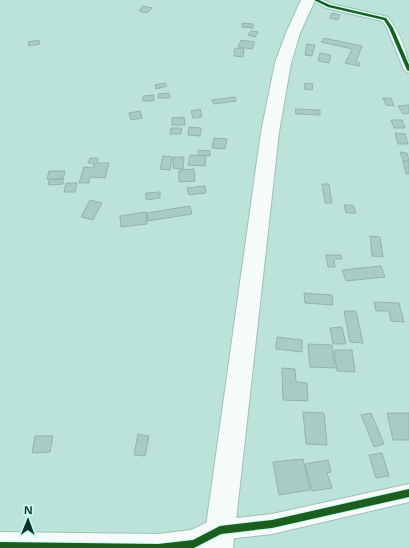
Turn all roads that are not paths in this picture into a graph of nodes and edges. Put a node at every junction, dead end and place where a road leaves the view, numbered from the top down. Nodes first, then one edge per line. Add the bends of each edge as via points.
1 (308, 0) edge
2 (316, 0) edge
3 (409, 70) edge
4 (409, 492) edge
5 (219, 539) edge
6 (0, 546) edge

1 - 5 highway via 287,48 277,88
2 - 3 street via 329,6 388,21
4 - 5 street
5 - 6 street via 158,548

